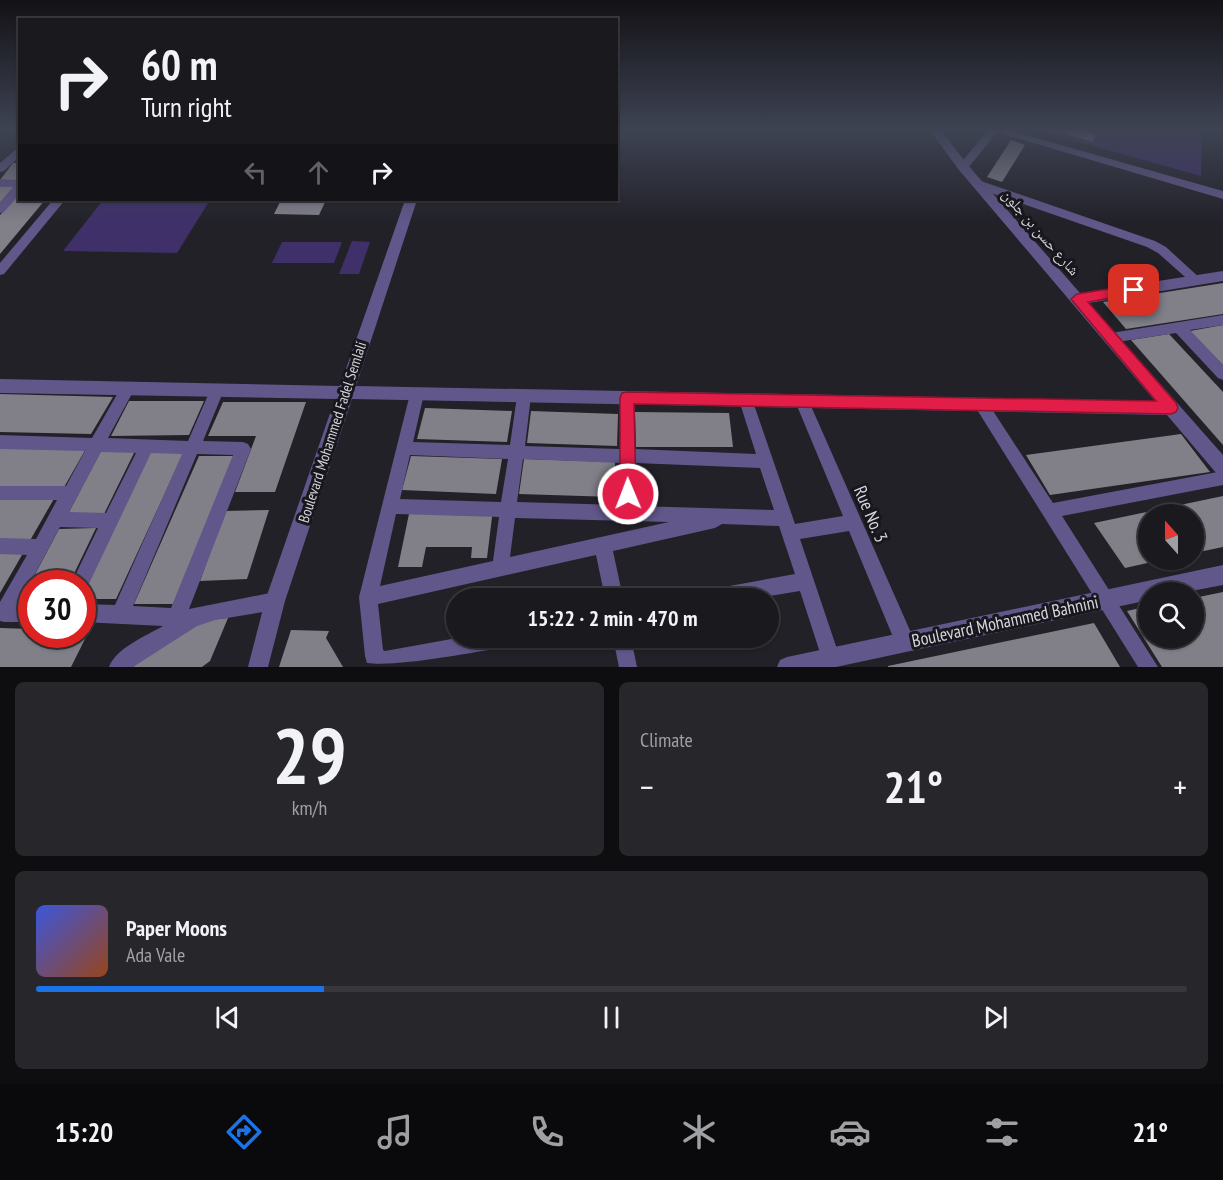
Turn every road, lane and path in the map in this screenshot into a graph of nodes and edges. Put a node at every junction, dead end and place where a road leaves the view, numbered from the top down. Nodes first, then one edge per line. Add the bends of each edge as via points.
1 (958, 160) edge
2 (968, 160) edge
3 (1099, 160) edge
4 (963, 167) junction
5 (0, 183) edge
6 (978, 184) junction
7 (18, 185) edge
8 (18, 187) edge
9 (1223, 195) edge
10 (58, 201) edge
11 (411, 201) edge
12 (0, 209) edge
13 (0, 272) edge
14 (1223, 276) edge
15 (1196, 280) junction
16 (1077, 299) junction
17 (1223, 320) edge
18 (1179, 327) junction
19 (1111, 338) junction
20 (1223, 374) edge
21 (0, 386) edge
22 (128, 388) junction
23 (218, 390) junction
24 (345, 392) junction
25 (417, 394) junction
26 (524, 396) junction
27 (627, 398) junction
28 (746, 400) junction
29 (802, 401) junction
30 (981, 404) junction
31 (1171, 408) junction
32 (0, 442) edge
33 (98, 444) junction
34 (147, 446) junction
35 (193, 447) junction
36 (404, 448) junction
37 (517, 453) junction
38 (628, 456) junction
39 (766, 461) junction
40 (1223, 468) edge
41 (1223, 478) edge
42 (0, 493) edge
43 (70, 493) junction
44 (389, 506) junction
45 (508, 508) junction
46 (1050, 511) junction
47 (628, 513) junction
48 (734, 516) junction
49 (56, 519) junction
50 (111, 520) junction
51 (854, 522) junction
52 (787, 526) junction
53 (0, 546) edge
54 (603, 546) junction
55 (40, 547) junction
56 (500, 569) junction
57 (87, 570) edge
58 (1223, 575) edge
59 (806, 581) junction
60 (612, 588) edge
61 (768, 588) edge
62 (368, 597) junction
63 (1106, 599) junction
64 (275, 601) junction
65 (2, 612) edge
66 (18, 613) edge
67 (96, 613) edge
68 (121, 614) junction
69 (185, 618) junction
70 (905, 642) junction
71 (450, 648) edge
72 (624, 648) edge
73 (823, 662) edge
74 (118, 667) edge
75 (258, 667) edge
76 (627, 667) edge
77 (787, 667) edge
78 (1149, 667) edge

1 - 4 street, شارع حسن بن جلون
2 - 4 street
3 - 9 street
4 - 6 street, شارع حسن بن جلون
5 - 7 street
6 - 15 street via 1151,244
6 - 16 street, شارع حسن بن جلون
8 - 12 street
10 - 13 street
11 - 24 street, Boulevard Mohammed Fadel Semlali
14 - 15 street
15 - 16 street
16 - 19 street, شارع حسن بن جلون
17 - 18 street
18 - 19 street
18 - 20 street
19 - 31 street, شارع حسن بن جلون
21 - 22 street
22 - 23 street
22 - 33 street
23 - 24 street
23 - 35 street
24 - 25 street
24 - 64 street, Boulevard Mohammed Fadel Semlali
25 - 26 street
25 - 36 street
26 - 27 street
26 - 37 street
27 - 28 street
27 - 38 street
28 - 29 street
28 - 39 street
29 - 30 street
29 - 51 street, Rue No. 3
30 - 31 street
30 - 46 street
31 - 40 street, شارع حسن بن جلون
32 - 33 street
33 - 34 street
33 - 43 street
34 - 35 street
34 - 50 street
35 - 68 street
35 - 69 street via 243,449
36 - 37 street
36 - 44 street
37 - 38 street
37 - 45 street
38 - 39 street
38 - 47 street
39 - 52 street
41 - 46 street
42 - 43 street
43 - 49 street
44 - 45 street
44 - 62 street
45 - 47 street
45 - 56 street
46 - 63 street
47 - 48 street
48 - 52 street
48 - 54 street
49 - 50 street
49 - 55 street
50 - 57 street
51 - 52 street
51 - 70 street, Rue No. 3
52 - 59 street
53 - 55 street
54 - 56 street
54 - 60 street
55 - 65 street
56 - 62 street
58 - 63 street, Boulevard Mohammed Bahnini
59 - 61 street
59 - 73 street
62 - 71 street via 374,656 385,660
63 - 70 street, Boulevard Mohammed Bahnini
63 - 78 street
64 - 69 street
64 - 75 street, Boulevard Mohammed Fadel Semlali
65 - 66 street
67 - 68 street
68 - 69 street
69 - 74 street
70 - 73 street, Boulevard Mohammed Bahnini
72 - 76 street
73 - 77 street, Boulevard Mohammed Bahnini

